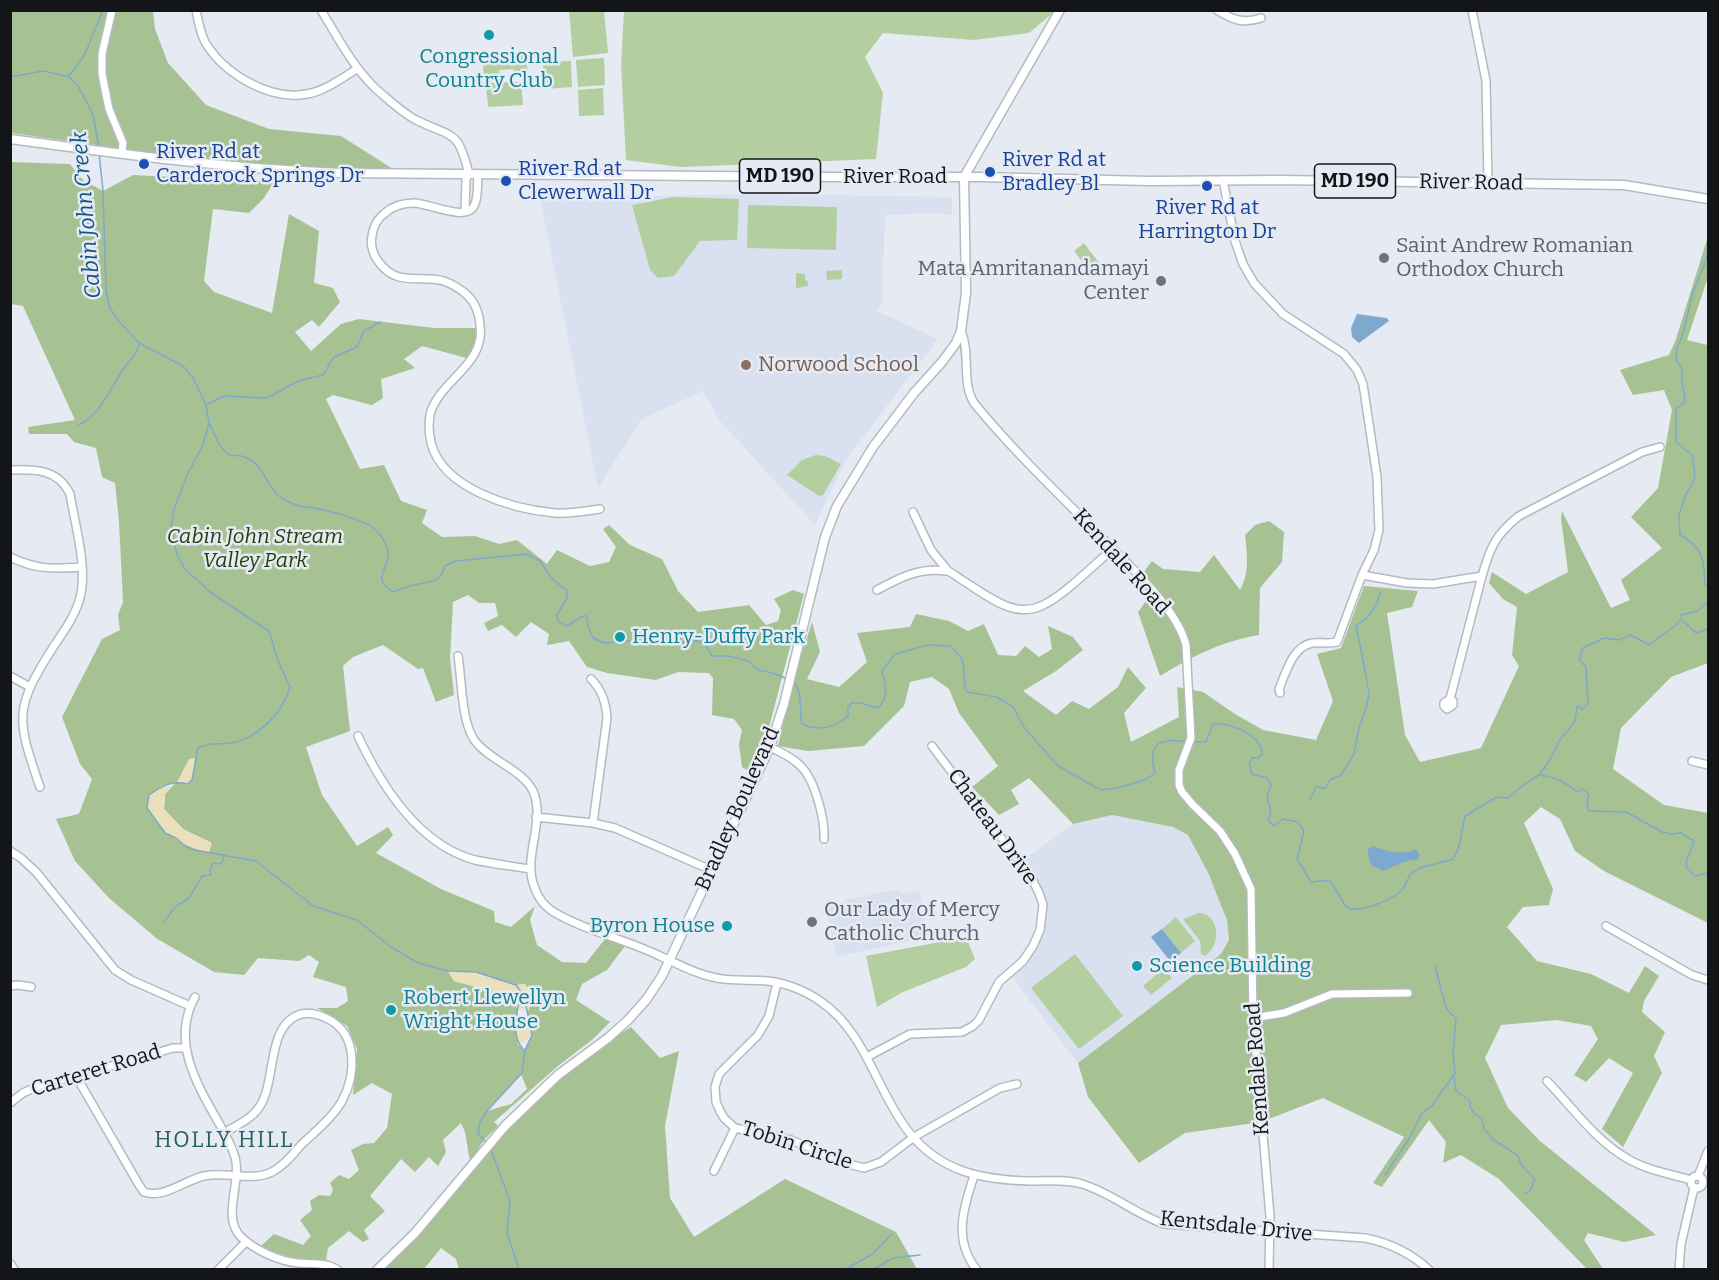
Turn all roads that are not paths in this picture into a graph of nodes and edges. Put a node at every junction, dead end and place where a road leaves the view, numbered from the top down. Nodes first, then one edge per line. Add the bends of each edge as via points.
1 (112, 10) edge
2 (196, 10) edge
3 (321, 10) edge
4 (1060, 10) edge
5 (1217, 10) edge
6 (1472, 10) edge
7 (1261, 18) dead end
8 (357, 69) junction
9 (10, 139) edge
10 (122, 153) junction
11 (473, 174) junction
12 (964, 177) junction
13 (1223, 180) junction
14 (1488, 183) junction
15 (1708, 199) edge
16 (465, 211) junction
17 (962, 331) junction
18 (1660, 447) dead end
19 (10, 470) edge
20 (600, 509) dead end
21 (913, 512) dead end
22 (1113, 549) junction
23 (10, 557) edge
24 (82, 567) junction
25 (948, 571) junction
26 (1362, 575) junction
27 (1482, 576) junction
28 (877, 590) dead end
29 (458, 656) dead end
30 (10, 676) edge
31 (591, 679) dead end
32 (30, 687) junction
33 (1280, 693) dead end
34 (1450, 699) dead end
35 (358, 736) dead end
36 (932, 746) dead end
37 (770, 747) junction
38 (1692, 761) dead end
39 (1708, 765) edge
40 (40, 786) dead end
41 (536, 817) junction
42 (593, 823) junction
43 (824, 839) dead end
44 (10, 851) edge
45 (530, 869) junction
46 (711, 870) junction
47 (1606, 926) dead end
48 (669, 961) junction
49 (1708, 980) edge
50 (777, 983) junction
51 (10, 986) edge
52 (31, 987) dead end
53 (1408, 993) dead end
54 (195, 998) dead end
55 (190, 1006) junction
56 (1253, 1018) junction
57 (185, 1048) junction
58 (867, 1057) junction
59 (76, 1076) junction
60 (1546, 1081) dead end
61 (1017, 1084) dead end
62 (10, 1103) edge
63 (735, 1128) junction
64 (224, 1133) junction
65 (914, 1137) junction
66 (1708, 1151) edge
67 (714, 1171) dead end
68 (237, 1176) junction
69 (974, 1176) junction
70 (1698, 1176) junction
71 (1693, 1184) junction
72 (1706, 1185) edge
73 (1271, 1232) junction
74 (246, 1242) junction
75 (10, 1264) edge
76 (14, 1269) edge
77 (218, 1269) edge
78 (338, 1269) edge
79 (377, 1269) edge
80 (977, 1269) edge
81 (1269, 1269) edge
82 (1429, 1269) edge
83 (1679, 1269) edge

1 - 10 street via 102,54 102,74 109,109 123,142
2 - 8 street via 201,33 213,53 231,71 268,91 289,96 308,94
3 - 8 street
4 - 12 main road
5 - 7 street via 1240,21
6 - 14 street via 1486,81
8 - 11 street via 399,110 453,136
9 - 10 main road, River Road / MD 190
10 - 11 main road, River Road / MD 190 via 270,170
11 - 12 main road, River Road / MD 190
11 - 16 street via 466,179
11 - 16 street via 474,206
12 - 13 main road, River Road / MD 190
12 - 17 main road, Bradley Boulevard via 966,293
13 - 14 main road, River Road / MD 190
13 - 26 street via 1235,242 1254,283 1283,314 1344,354 1363,384 1377,477 1379,530
14 - 15 main road, River Road / MD 190 via 1624,185
16 - 20 street via 449,212 416,203 392,207 382,215 371,238 374,256 383,269 396,277 446,282 469,296 479,317 481,339 477,352 431,411 430,436 437,460 469,487 513,505 556,513
17 - 22 street, Kendale Road via 973,401
17 - 37 main road, Bradley Boulevard via 942,362 873,447 837,506 825,537
18 - 27 street via 1642,452 1519,516 1492,545
19 - 24 street via 43,470 67,488
21 - 25 street via 932,550
22 - 25 street via 1053,600 1026,610 1004,605
22 - 56 street, Kendale Road via 1143,579 1183,634 1190,741 1179,770 1179,785 1220,831 1251,889
23 - 24 street via 34,567
24 - 32 street via 76,611
25 - 28 street via 913,572
26 - 27 street via 1433,584
26 - 33 street via 1337,642 1312,643 1298,650
27 - 34 street
29 - 41 street via 472,736 529,785
30 - 32 street
31 - 42 street via 600,687 607,718
32 - 40 street via 22,710 23,732
35 - 45 street via 390,793 435,840 474,860
36 - 58 street, Chateau Drive via 1031,877 1043,905 1040,930 1027,954 999,982 973,1026 962,1032 910,1034
37 - 43 street via 805,771 821,812
37 - 46 main road, Bradley Boulevard
38 - 39 street
41 - 42 street
41 - 45 street
42 - 46 street via 629,833
44 - 55 street via 37,873 115,970
45 - 48 street, Kentsdale Drive via 535,891 550,910
46 - 48 main road, Bradley Boulevard
47 - 49 street via 1692,975
48 - 50 street, Kentsdale Drive via 714,978
48 - 79 main road, Bradley Boulevard via 628,1020 549,1082 505,1126 407,1241
50 - 58 street, Kentsdale Drive via 808,994 828,1007 852,1032
50 - 63 street, Tobin Circle via 769,1016 758,1035 719,1074 715,1087 720,1111
51 - 52 street
53 - 56 street via 1332,994 1284,1014
54 - 55 street
55 - 57 street
56 - 73 street, Kendale Road
57 - 59 street, Carteret Road
57 - 64 street via 194,1077
58 - 65 street, Kentsdale Drive
59 - 62 street, Carteret Road via 34,1088
59 - 68 street via 144,1192 158,1194 206,1175
60 - 71 street via 1618,1153
61 - 65 street via 1000,1088
63 - 65 street, Tobin Circle via 791,1140 864,1168 881,1162
63 - 67 street
64 - 68 street via 233,1150
64 - 68 street via 259,1108 285,1024 299,1014 312,1013 345,1032 352,1057 348,1088 341,1103 273,1171
65 - 69 street, Kentsdale Drive via 938,1159
66 - 70 street
68 - 74 street via 232,1218
69 - 73 street, Kentsdale Drive via 1079,1183 1101,1190 1164,1224
69 - 80 street via 961,1238
70 - 71 street via 1694,1176
70 - 72 street
71 - 72 street via 1698,1188
71 - 83 street
73 - 81 street, Kendale Road
73 - 82 street, Kentsdale Drive via 1383,1242 1409,1253
74 - 77 street
74 - 78 street via 285,1260
75 - 76 main road

